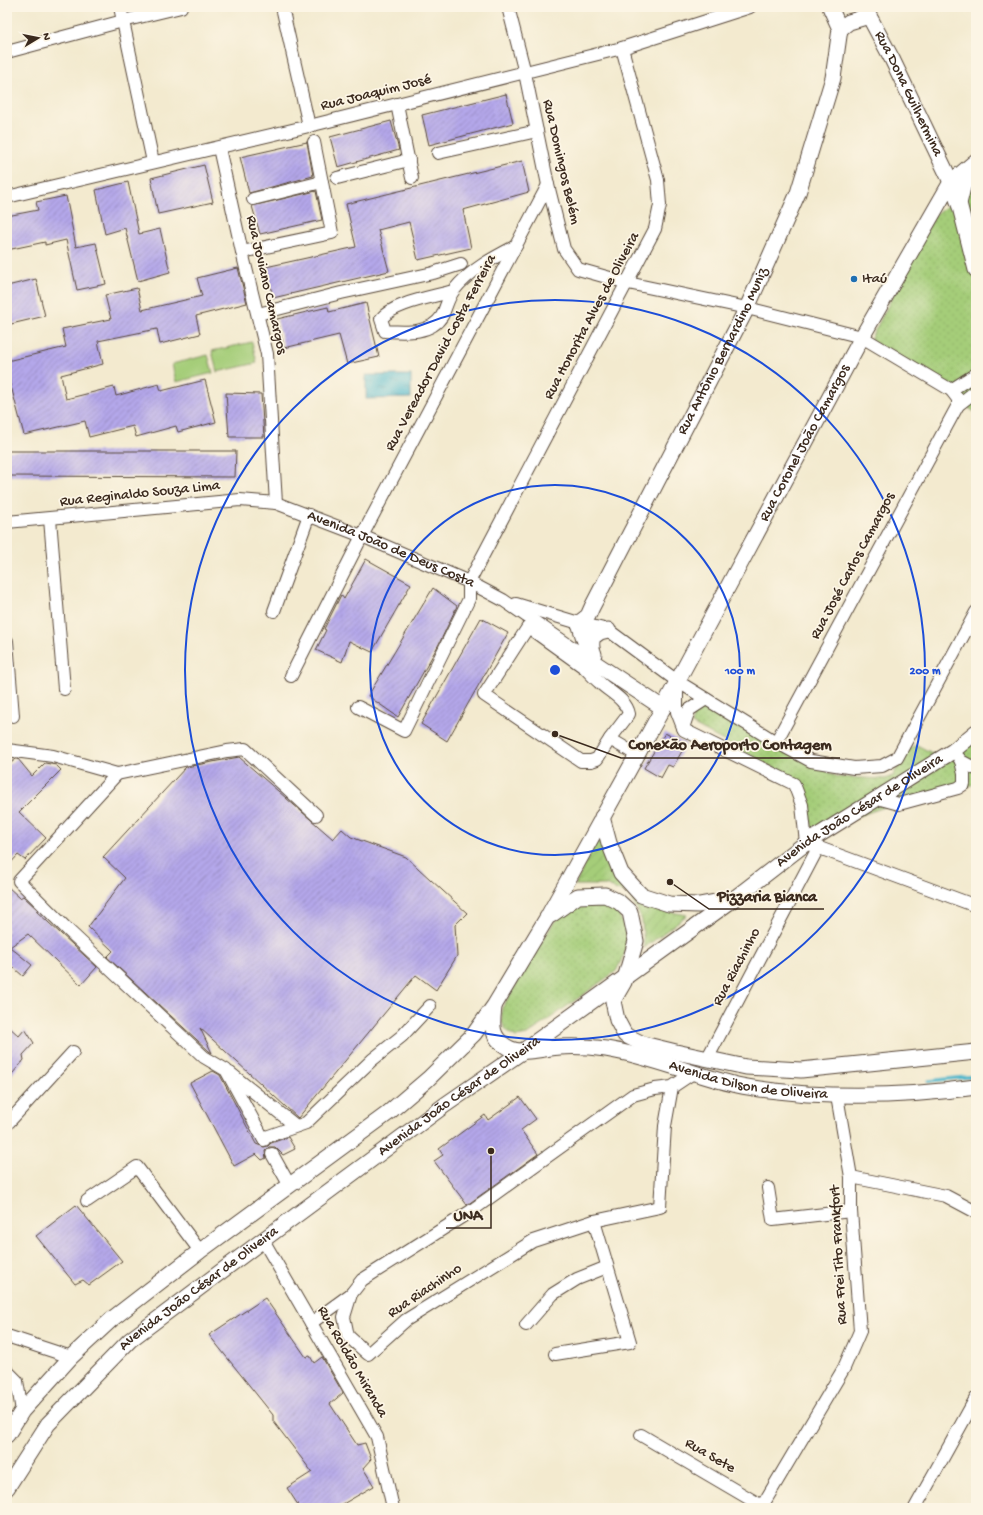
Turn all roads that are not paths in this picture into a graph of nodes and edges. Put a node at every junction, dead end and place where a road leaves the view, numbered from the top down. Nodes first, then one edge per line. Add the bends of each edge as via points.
1 (120, 7) edge
2 (181, 7) edge
3 (282, 7) edge
4 (508, 7) edge
5 (750, 7) edge
6 (830, 7) edge
7 (866, 12) edge
8 (123, 21) junction
9 (840, 29) junction
10 (622, 48) junction
11 (7, 52) edge
12 (524, 73) junction
13 (397, 104) junction
14 (309, 126) junction
15 (537, 131) junction
16 (314, 142) dead end
17 (218, 148) junction
18 (438, 153) dead end
19 (409, 160) junction
20 (976, 161) edge
21 (153, 162) junction
22 (976, 176) edge
23 (337, 178) dead end
24 (412, 178) dead end
25 (322, 182) junction
26 (951, 182) junction
27 (548, 185) junction
28 (7, 197) edge
29 (254, 199) dead end
30 (960, 207) junction
31 (516, 246) junction
32 (242, 252) junction
33 (461, 264) dead end
34 (976, 270) edge
35 (628, 283) junction
36 (453, 291) junction
37 (747, 308) junction
38 (258, 314) junction
39 (862, 337) junction
40 (976, 374) edge
41 (951, 390) junction
42 (976, 391) edge
43 (958, 405) junction
44 (276, 502) junction
45 (309, 515) junction
46 (50, 519) junction
47 (7, 522) edge
48 (362, 536) junction
49 (470, 582) junction
50 (503, 600) junction
51 (274, 611) dead end
52 (976, 612) edge
53 (579, 623) junction
54 (608, 630) junction
55 (7, 641) edge
56 (586, 662) junction
57 (602, 667) junction
58 (291, 676) dead end
59 (677, 681) junction
60 (64, 690) dead end
61 (706, 699) junction
62 (358, 707) dead end
63 (663, 708) junction
64 (13, 716) dead end
65 (683, 728) junction
66 (976, 732) edge
67 (610, 739) junction
68 (776, 742) junction
69 (7, 750) edge
70 (637, 755) junction
71 (957, 756) junction
72 (976, 769) edge
73 (117, 774) junction
74 (877, 798) junction
75 (316, 815) dead end
76 (602, 817) junction
77 (812, 846) junction
78 (735, 898) junction
79 (976, 906) edge
80 (548, 916) junction
81 (626, 977) junction
82 (430, 1006) dead end
83 (494, 1006) junction
84 (523, 1051) junction
85 (73, 1052) dead end
86 (976, 1052) edge
87 (707, 1059) junction
88 (226, 1070) junction
89 (693, 1073) junction
90 (672, 1087) junction
91 (972, 1091) edge
92 (837, 1096) junction
93 (7, 1124) edge
94 (296, 1126) junction
95 (272, 1154) dead end
96 (851, 1177) junction
97 (290, 1186) junction
98 (768, 1188) dead end
99 (87, 1201) dead end
100 (851, 1211) junction
101 (976, 1212) edge
102 (594, 1221) junction
103 (263, 1240) junction
104 (200, 1251) junction
105 (607, 1267) junction
106 (352, 1294) junction
107 (311, 1323) junction
108 (526, 1325) dead end
109 (7, 1336) edge
110 (555, 1354) dead end
111 (71, 1357) junction
112 (7, 1371) edge
113 (976, 1398) edge
114 (22, 1411) junction
115 (7, 1435) edge
116 (641, 1435) dead end
117 (7, 1488) edge
118 (762, 1507) edge
119 (393, 1508) edge
120 (915, 1508) edge

1 - 8 street
2 - 8 street
3 - 14 street
4 - 12 street, Rua Domingos Belém
5 - 10 street, Rua Joaquim José
6 - 9 main road
7 - 9 main road
7 - 26 main road, Rua Dona Guilhermina via 892,59
8 - 11 street
8 - 21 street
9 - 37 main road, Rua Antônio Bernardino Muniz via 833,78 798,193
10 - 12 street, Rua Joaquim José
10 - 35 street, Rua Honorita Alves de Oliveira via 658,180 660,205 655,229
12 - 13 street, Rua Joaquim José
12 - 15 street, Rua Domingos Belém
13 - 14 street, Rua Joaquim José
13 - 19 street
14 - 17 street, Rua Joaquim José
15 - 18 street
15 - 27 street, Rua Domingos Belém
16 - 25 street
17 - 21 street, Rua Joaquim José
17 - 32 street, Rua Joviano Camargos
19 - 23 street
19 - 24 street
20 - 26 main road
21 - 28 street, Rua Joaquim José
22 - 30 street via 964,185
25 - 29 street
25 - 32 street via 332,232
26 - 30 main road
26 - 39 main road, Rua Coronel João Camargos
27 - 31 street, Rua Vereador David Costa Ferreira
27 - 35 street, Rua Domingos Belém via 564,249 578,269
30 - 34 main road
31 - 36 street via 481,265
31 - 48 street, Rua Vereador David Costa Ferreira
32 - 38 street, Rua Joviano Camargos
33 - 38 street via 433,273
35 - 37 street, Rua Domingos Belém
35 - 49 street, Rua Honorita Alves de Oliveira
36 - 36 street via 385,313 381,319 385,331 411,332 428,328 441,317
37 - 39 street, Rua Domingos Belém
37 - 53 main road, Rua Antônio Bernardino Muniz via 588,616
38 - 44 street, Rua Joviano Camargos via 267,354
39 - 41 street, Rua Domingos Belém
39 - 59 main road, Rua Coronel João Camargos
40 - 41 street
41 - 43 street via 958,399
42 - 43 street, Rua José Carlos Camargos
43 - 68 street, Rua José Carlos Camargos
44 - 45 street, Avenida João de Deus Costa
44 - 46 street, Rua Reginaldo Souza Lima via 240,500
45 - 48 street, Avenida João de Deus Costa
45 - 51 street
46 - 47 street, Rua Reginaldo Souza Lima
46 - 60 street
48 - 49 street, Avenida João de Deus Costa
48 - 58 street, Rua Vereador David Costa Ferreira
49 - 50 street, Avenida João de Deus Costa
49 - 62 street via 469,599 404,731
50 - 53 street, Avenida João de Deus Costa
50 - 56 street, Avenida João de Deus Costa
52 - 68 street, Avenida João de Deus Costa via 897,758 882,766 854,768 811,760
53 - 54 street, Avenida João de Deus Costa
53 - 56 main road via 585,642
54 - 57 main road via 593,637 591,643 592,650
54 - 59 street, Avenida João de Deus Costa
55 - 64 street
56 - 57 main road, Avenida João de Deus Costa
56 - 67 street via 599,682 628,707 630,714
56 - 67 street via 528,627 484,695 581,761 598,759
57 - 63 main road, Avenida João de Deus Costa
59 - 61 street, Avenida João de Deus Costa
59 - 63 main road, Rua Coronel João Camargos
59 - 65 street via 677,712
61 - 65 street via 689,710
61 - 68 street, Avenida João de Deus Costa
63 - 70 main road, Avenida João César de Oliveira
65 - 77 street via 794,784
66 - 71 main road
67 - 70 street
69 - 73 street via 53,756
70 - 76 main road, Avenida João César de Oliveira
71 - 72 street
71 - 74 main road, Avenida João César de Oliveira
71 - 74 street via 964,774 964,784 958,788 899,804
73 - 75 street via 245,748
73 - 88 street via 19,881 204,1057
74 - 77 main road, Avenida João César de Oliveira
76 - 78 main road via 621,873 641,895 669,904 699,905
76 - 80 main road, Avenida João César de Oliveira
77 - 78 main road, Avenida João César de Oliveira
77 - 79 street
77 - 87 street, Rua Riachinho
78 - 81 main road, Avenida João César de Oliveira
80 - 81 main road via 578,896 605,895 619,902 630,912 636,941
80 - 83 main road, Avenida João César de Oliveira
81 - 84 main road, Avenida João César de Oliveira
81 - 87 main road, Avenida Dilson de Oliveira via 613,1001 617,1020 625,1034 643,1044
82 - 94 street via 402,1036 372,1060 306,1123
83 - 84 main road via 492,1026 496,1037 507,1047
83 - 97 main road, Avenida João César de Oliveira via 474,1034 428,1079 387,1114
84 - 89 main road, Avenida Dilson de Oliveira via 587,1047 653,1060
84 - 103 main road, Avenida João César de Oliveira via 445,1105
85 - 93 street
86 - 87 main road, Avenida Dilson de Oliveira via 802,1070 746,1067
88 - 94 street
88 - 94 street via 264,1139
89 - 90 street, Rua Riachinho
89 - 92 main road, Avenida Dilson de Oliveira via 772,1091
90 - 102 street, Rua Riachinho via 665,1126 660,1207
90 - 106 street, Rua Riachinho via 633,1096 471,1211 362,1280
91 - 92 main road, Avenida Dilson de Oliveira
92 - 96 street, Rua Frei Tito Frankfort
95 - 97 street
96 - 100 street, Rua Frei Tito Frankfort
96 - 101 street via 946,1196
97 - 104 main road, Avenida João César de Oliveira
98 - 100 street via 773,1220
99 - 104 street via 137,1167
100 - 118 street, Rua Frei Tito Frankfort via 860,1331 844,1368
102 - 105 street
102 - 106 street, Rua Riachinho via 533,1241 406,1320 368,1354 348,1336 344,1317
103 - 107 street, Rua Roldão Miranda
103 - 117 main road, Avenida João César de Oliveira via 130,1340 48,1424
104 - 111 main road, Avenida João César de Oliveira via 112,1319
105 - 108 street via 576,1279 552,1294
105 - 110 street via 630,1342
106 - 107 street
107 - 119 street, Rua Roldão Miranda via 377,1437
109 - 111 street
111 - 114 main road, Avenida João César de Oliveira
112 - 114 street via 17,1381
113 - 120 street
114 - 115 main road, Avenida João César de Oliveira
116 - 118 street, Rua Sete

